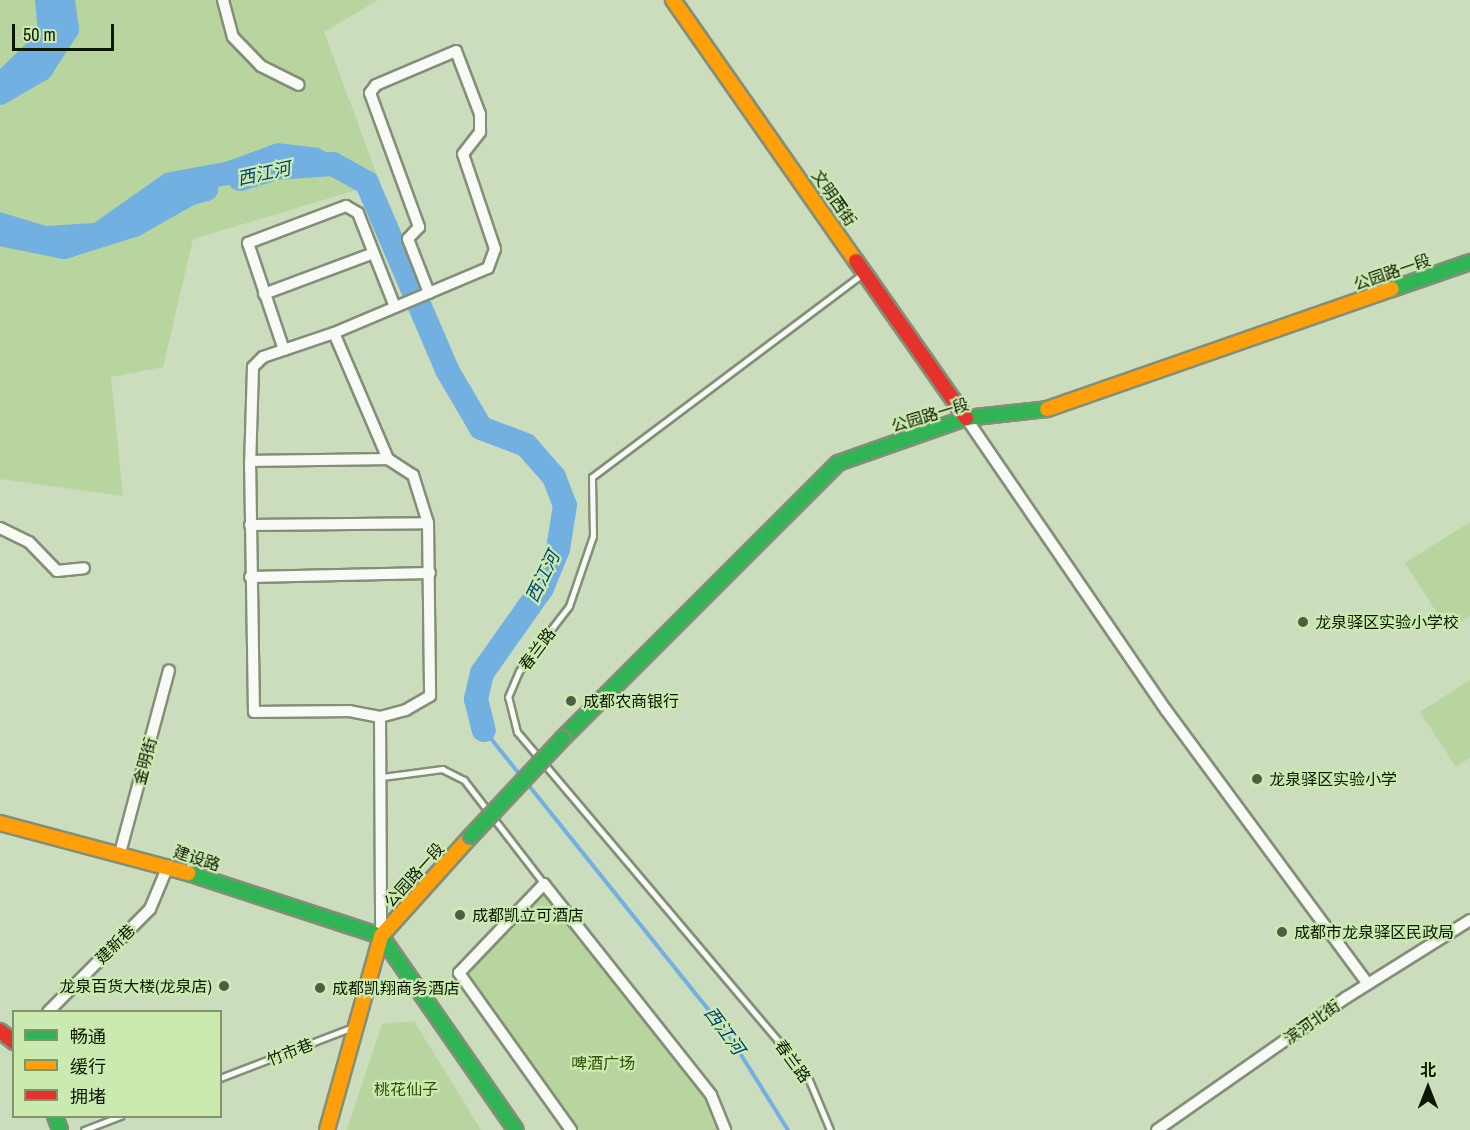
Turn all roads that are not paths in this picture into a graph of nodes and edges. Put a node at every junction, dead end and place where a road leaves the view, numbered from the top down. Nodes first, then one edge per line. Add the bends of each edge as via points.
1 (223, 0) edge
2 (673, 0) edge
3 (299, 85) dead end
4 (372, 254) junction
5 (1470, 262) edge
6 (865, 272) junction
7 (264, 294) junction
8 (427, 294) junction
9 (395, 307) junction
10 (334, 333) junction
11 (284, 350) junction
12 (966, 418) junction
13 (388, 459) junction
14 (250, 461) junction
15 (428, 523) junction
16 (250, 525) junction
17 (0, 528) edge
18 (84, 568) dead end
19 (430, 573) junction
20 (250, 577) junction
21 (169, 670) dead end
22 (380, 717) junction
23 (382, 777) junction
24 (0, 823) edge
25 (120, 853) junction
26 (168, 866) junction
27 (544, 884) junction
28 (1470, 920) edge
29 (381, 936) junction
30 (1368, 984) junction
31 (49, 1010) edge
32 (359, 1025) junction
33 (0, 1031) edge
34 (12, 1040) edge
35 (222, 1077) edge
36 (115, 1118) edge
37 (84, 1130) edge
38 (327, 1130) edge
39 (516, 1130) edge
40 (571, 1130) edge
41 (725, 1130) edge
42 (830, 1130) edge
43 (1157, 1130) edge

1 - 3 street via 232,37 261,66
2 - 6 street, 文明西街
4 - 7 street
4 - 7 street via 358,213 346,206 248,243
4 - 9 street
5 - 12 street, 公园路一段 via 1037,412
6 - 12 street, 文明西街
6 - 42 lane, 春兰路 via 592,477 593,536 569,606 519,671 508,697 517,732 807,1075
7 - 11 street
8 - 8 street via 488,268 495,249 463,154 480,132 480,114 456,51 376,86 370,93 418,227 408,239
8 - 9 street
9 - 10 street
10 - 11 street
10 - 13 street
11 - 14 street via 263,357 253,367
12 - 29 street, 公园路一段, bridge via 838,464 563,738
12 - 30 street via 1166,710
13 - 14 street
13 - 15 street via 414,475
14 - 16 street
15 - 16 street
15 - 19 street
16 - 20 street
17 - 18 street via 29,542 57,571
19 - 20 street
19 - 22 street via 430,696 406,710
20 - 22 street via 254,712 350,711
21 - 25 street, 金明街
22 - 23 street
23 - 27 lane via 442,769 465,780
23 - 29 street
24 - 25 street, 建设路
25 - 26 street, 建设路
26 - 29 street, 建设路
26 - 31 street, 建新巷 via 150,909
27 - 40 street via 459,973
27 - 41 street via 711,1095
28 - 30 street, 滨河北街
29 - 32 street
29 - 39 street
30 - 43 street, 滨河北街
32 - 35 lane, 竹市巷
32 - 38 street
33 - 34 street
36 - 37 lane

